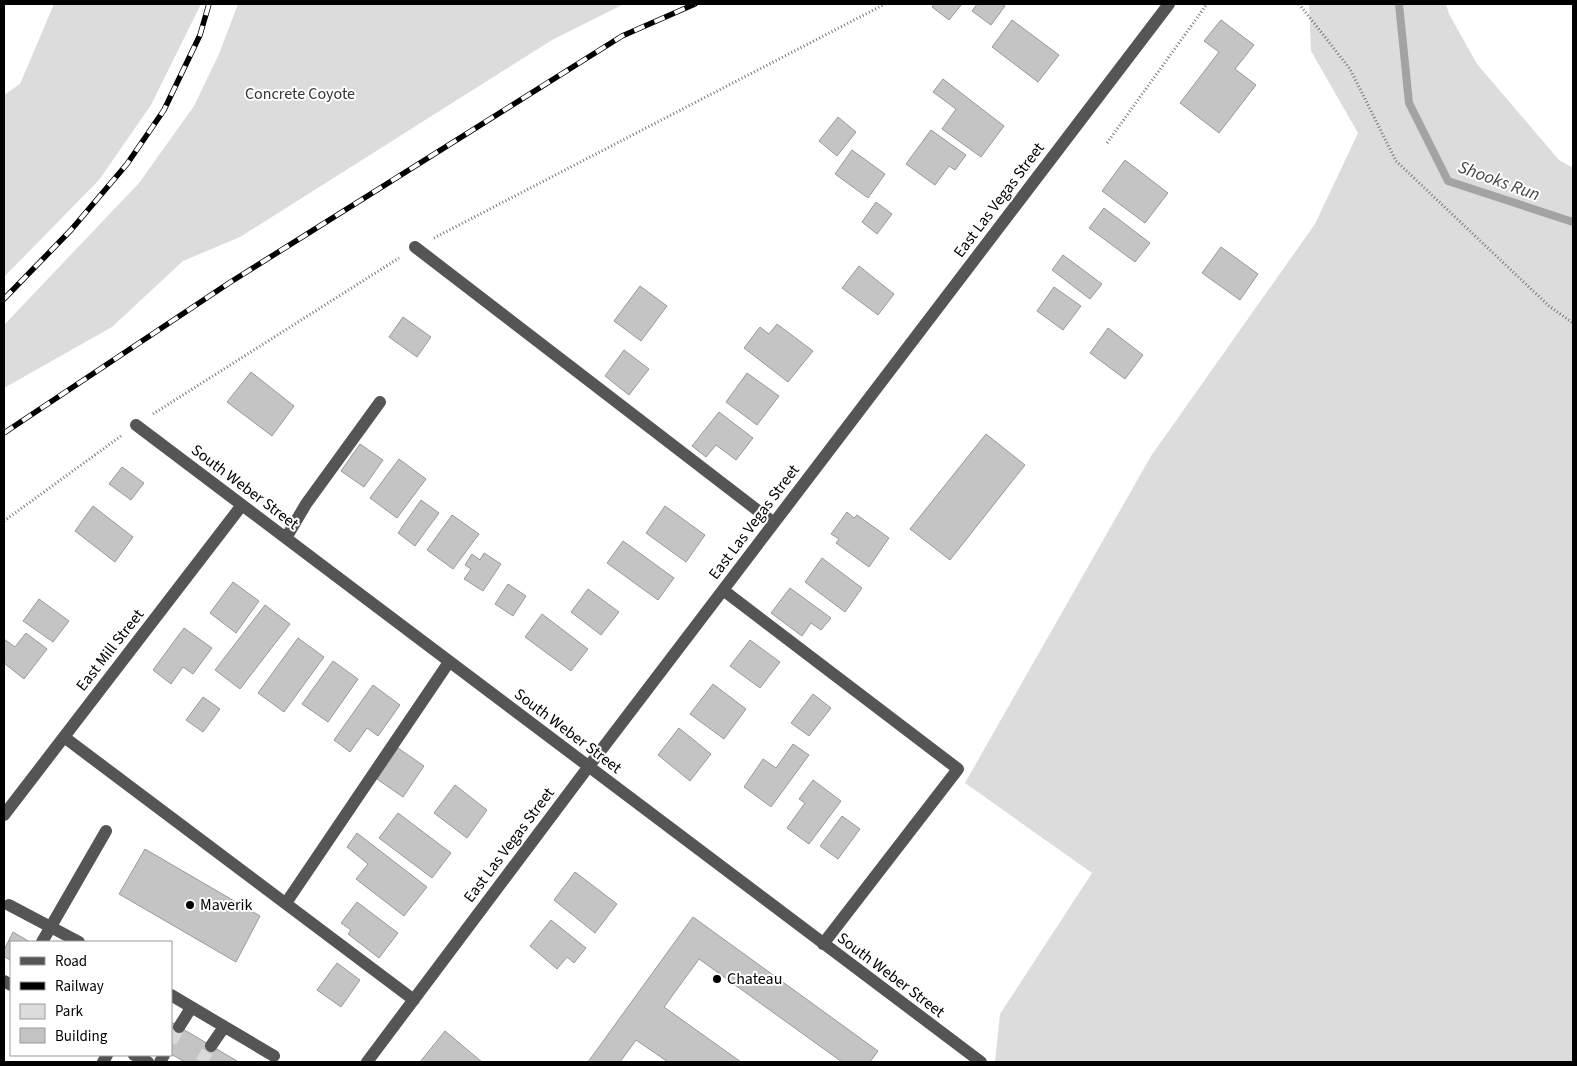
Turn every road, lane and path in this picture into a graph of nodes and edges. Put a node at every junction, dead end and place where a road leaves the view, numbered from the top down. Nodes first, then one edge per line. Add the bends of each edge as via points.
1 (1169, 4) edge
2 (1207, 4) edge
3 (1299, 4) edge
4 (1107, 143) dead end
5 (415, 248) dead end
6 (1573, 323) edge
7 (380, 402) dead end
8 (136, 425) dead end
9 (242, 505) junction
10 (774, 523) junction
11 (286, 538) junction
12 (722, 590) junction
13 (449, 662) junction
14 (64, 737) junction
15 (589, 766) junction
16 (4, 815) edge
17 (106, 831) dead end
18 (286, 903) junction
19 (5, 907) edge
20 (50, 928) junction
21 (43, 941) edge
22 (77, 941) edge
23 (823, 944) junction
24 (172, 996) edge
25 (414, 1000) junction
26 (191, 1008) junction
27 (224, 1026) junction
28 (179, 1027) tunnel mouth
29 (212, 1046) tunnel mouth
30 (136, 1056) edge
31 (276, 1060) edge
32 (148, 1062) edge
33 (367, 1062) edge
34 (981, 1062) edge

1 - 10 street, East Las Vegas Street
2 - 4 path
3 - 6 path via 1350,69 1396,162 1549,306
5 - 10 street
7 - 11 street via 306,504
8 - 9 street, South Weber Street
9 - 11 street, South Weber Street
9 - 14 street, East Mill Street
10 - 12 street, East Las Vegas Street
11 - 13 street, South Weber Street
12 - 15 street, East Las Vegas Street
12 - 23 street via 958,769
13 - 15 street, South Weber Street
13 - 18 street
14 - 16 street, East Mill Street
14 - 18 street
15 - 23 street, South Weber Street
15 - 25 street, East Las Vegas Street
17 - 20 street
18 - 25 street
19 - 20 street
20 - 21 street
20 - 22 street
23 - 34 street, South Weber Street
24 - 26 street
25 - 33 street, East Las Vegas Street
26 - 27 street
26 - 28 street
27 - 29 street
27 - 31 street
30 - 32 street

